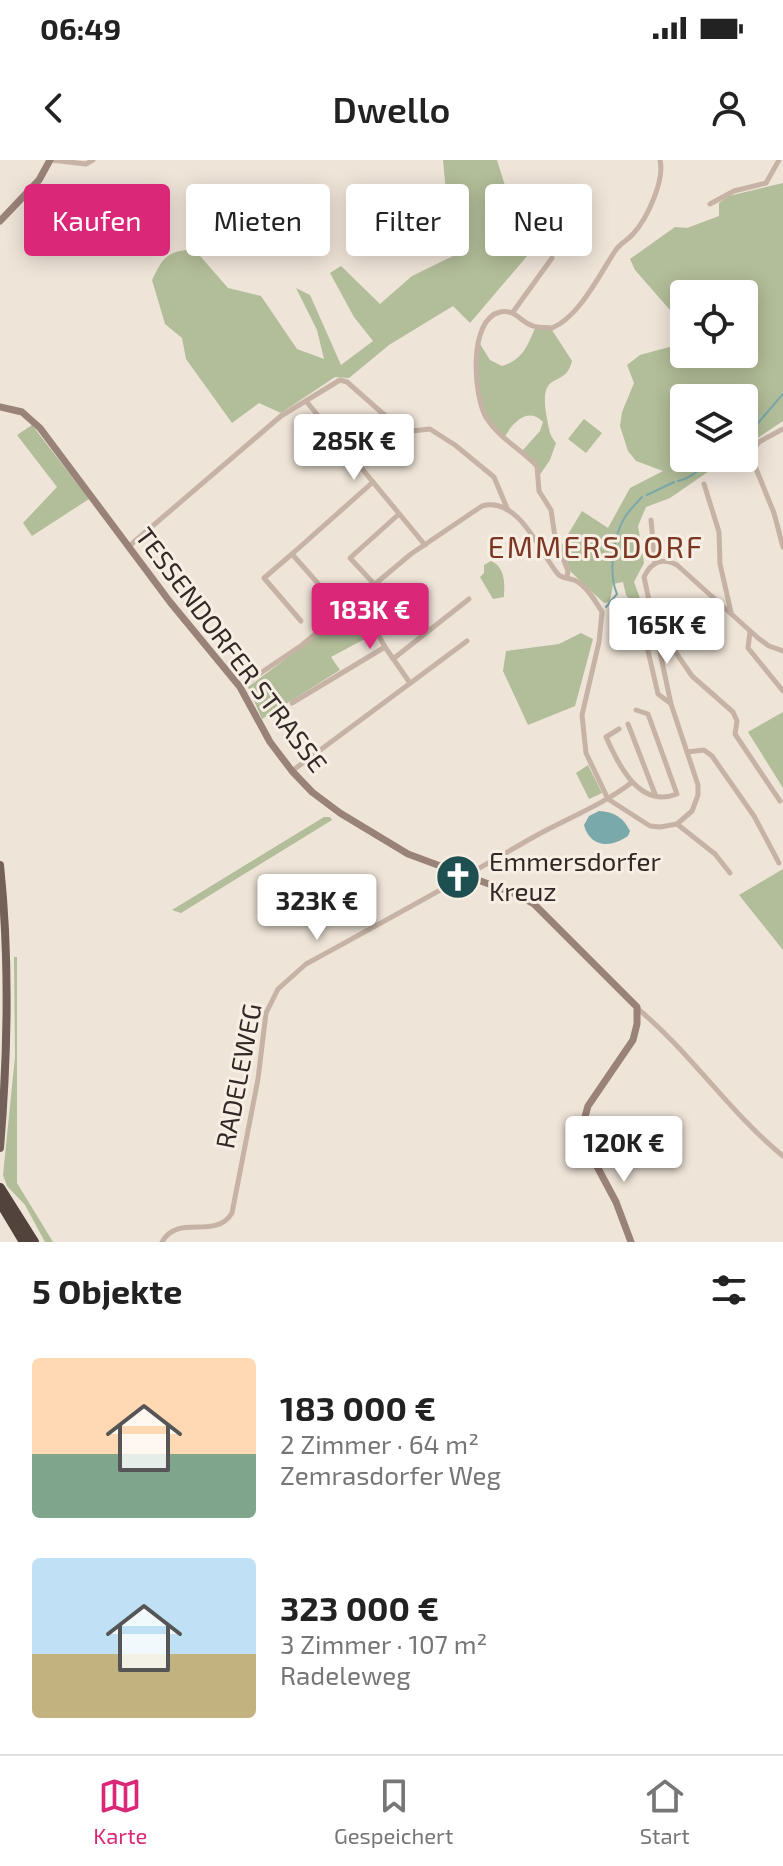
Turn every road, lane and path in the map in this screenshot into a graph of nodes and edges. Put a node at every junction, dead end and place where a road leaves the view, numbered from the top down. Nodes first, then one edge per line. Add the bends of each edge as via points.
1 (51, 160) edge
2 (93, 160) edge
3 (660, 160) edge
4 (781, 161) edge
5 (710, 204) dead end
6 (0, 221) edge
7 (552, 258) dead end
8 (513, 312) junction
9 (306, 401) junction
10 (0, 407) edge
11 (783, 429) edge
12 (373, 482) junction
13 (704, 484) dead end
14 (500, 495) junction
15 (491, 504) junction
16 (507, 509) junction
17 (399, 514) junction
18 (651, 520) dead end
19 (425, 545) junction
20 (128, 547) junction
21 (783, 547) edge
22 (292, 554) junction
23 (655, 563) junction
24 (567, 577) junction
25 (376, 586) junction
26 (329, 596) dead end
27 (469, 599) dead end
28 (359, 600) junction
29 (731, 613) junction
30 (301, 621) dead end
31 (751, 631) junction
32 (645, 638) dead end
33 (467, 641) dead end
34 (657, 643) junction
35 (385, 647) junction
36 (783, 651) edge
37 (393, 659) junction
38 (410, 683) junction
39 (240, 687) junction
40 (783, 691) edge
41 (292, 703) dead end
42 (671, 704) junction
43 (636, 710) dead end
44 (628, 724) dead end
45 (619, 729) dead end
46 (687, 752) junction
47 (292, 771) junction
48 (631, 783) junction
49 (655, 795) junction
50 (608, 799) junction
51 (780, 801) dead end
52 (677, 824) junction
53 (779, 863) dead end
54 (0, 865) edge
55 (730, 873) dead end
56 (468, 875) junction
57 (637, 1007) junction
58 (0, 1148) edge
59 (783, 1156) edge
60 (0, 1188) edge
61 (0, 1202) edge
62 (24, 1242) edge
63 (34, 1242) edge
64 (162, 1242) edge
65 (631, 1242) edge

1 - 2 street
1 - 6 street
3 - 8 street via 662,178 637,230 616,248 598,281 568,315 552,328 533,326
4 - 5 street via 766,183
7 - 8 street
8 - 24 street via 499,312 480,331 479,403 499,434 537,466 539,491 551,510
9 - 12 street
9 - 14 street via 334,382 347,382 397,426 430,429 455,445 494,477
9 - 20 street via 277,419
10 - 20 street, TESSENDORFER STRASSE via 22,412 40,428
11 - 21 street via 759,442 750,454
12 - 17 street
12 - 22 street
13 - 29 street via 719,532
14 - 15 street
14 - 16 street
15 - 16 street
15 - 19 street
16 - 24 street via 559,576
17 - 19 street
17 - 25 street via 350,558
18 - 23 street
19 - 25 street
20 - 39 street, TESSENDORFER STRASSE
22 - 26 street
22 - 30 street via 264,578
23 - 29 street via 668,560 677,565
23 - 34 street via 644,577
24 - 50 street via 580,583 602,612 582,715 586,753
25 - 28 street
27 - 37 street
28 - 35 street
28 - 39 street
29 - 31 street
31 - 36 street
31 - 40 street via 748,648
32 - 42 street via 658,694
33 - 38 street
34 - 42 street
34 - 51 street via 672,647 692,676 733,712 735,734
35 - 37 street
35 - 41 street
37 - 38 street
38 - 47 street
39 - 47 street, TESSENDORFER STRASSE
42 - 46 street
43 - 49 street via 648,714 677,794
44 - 49 street
45 - 48 street via 606,737
46 - 52 street via 698,795 692,811
46 - 53 street via 704,750 712,756
47 - 56 street, TESSENDORFER STRASSE via 340,813 408,854
48 - 49 street
48 - 50 street, RADELEWEG
50 - 52 street via 650,826
50 - 56 street, RADELEWEG
52 - 55 street
54 - 58 main road via 8,1022
56 - 57 street, TESSENDORFER STRASSE via 534,904
56 - 64 street, RADELEWEG via 306,964 278,989 262,1030 232,1213 215,1227 172,1229
57 - 59 street via 691,1059 744,1122
57 - 65 street via 633,1040 588,1106 583,1124 584,1142
60 - 63 highway
61 - 62 highway

